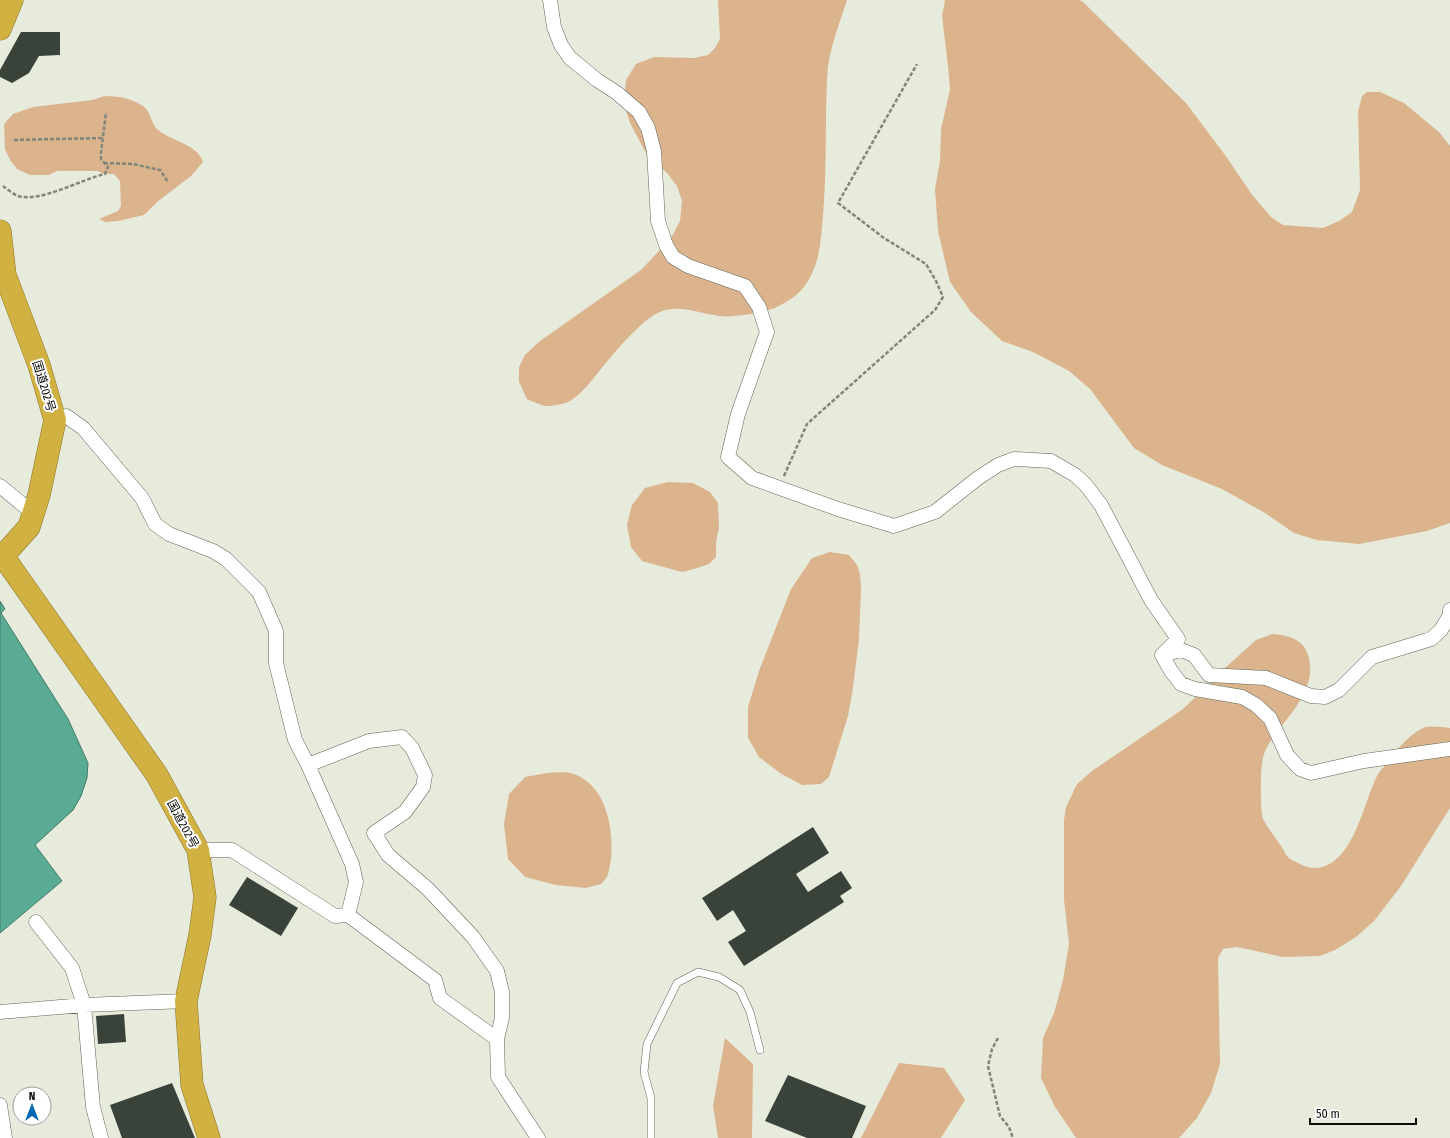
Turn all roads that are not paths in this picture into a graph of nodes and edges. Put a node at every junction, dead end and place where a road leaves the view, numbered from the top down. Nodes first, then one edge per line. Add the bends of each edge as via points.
1 (12, 0) edge
2 (550, 0) edge
3 (0, 29) edge
4 (0, 231) edge
5 (54, 420) junction
6 (0, 486) edge
7 (34, 514) junction
8 (1, 554) edge
9 (1450, 610) edge
10 (1162, 655) junction
11 (1450, 749) edge
12 (308, 766) junction
13 (198, 850) junction
14 (348, 916) junction
15 (36, 922) dead end
16 (186, 1001) junction
17 (84, 1005) junction
18 (0, 1012) edge
19 (497, 1039) junction
20 (760, 1050) dead end
21 (0, 1105) edge
22 (4, 1138) edge
23 (100, 1138) edge
24 (209, 1138) edge
25 (538, 1138) edge
26 (651, 1138) edge

1 - 3 highway
2 - 10 street via 554,27 561,45 570,58 639,112 648,128 654,151 658,221 673,257 688,266 745,286 759,307 767,332 738,414 728,457 752,478 894,526 935,512 998,465 1014,459 1051,461 1075,475 1101,505 1152,600 1178,639
4 - 5 highway, 国道202号 via 6,275 38,365
5 - 7 highway, 国道202号
5 - 12 street via 66,416 83,428 142,498 155,524 169,534 213,551 226,559 259,592 276,631 276,663 295,740
6 - 7 street
7 - 8 highway, 国道202号 via 29,527
8 - 13 highway, 国道202号 via 157,775
9 - 10 street via 1450,615 1441,630 1431,639 1372,657 1339,690 1325,697 1311,696 1266,678 1209,674 1194,655 1180,650
10 - 11 street via 1181,684 1242,697 1256,704 1270,718 1287,755 1300,769 1311,773 1364,761
12 - 14 street via 352,864 356,882
12 - 19 street via 368,741 402,737 412,748 425,775 424,788 406,812 374,833 388,855 428,889 473,937 497,971 502,992 502,1018
13 - 14 street via 232,850 335,916
13 - 16 highway, 国道202号 via 205,897
14 - 19 street via 434,980 440,998
15 - 17 street via 72,968
16 - 17 street
16 - 24 highway, 国道202号 via 192,1085
17 - 18 street
17 - 23 street via 93,1107
19 - 25 street via 498,1077
20 - 26 lane via 750,1012 740,990 720,977 698,972 677,983 647,1044 644,1072 651,1098
21 - 22 street

